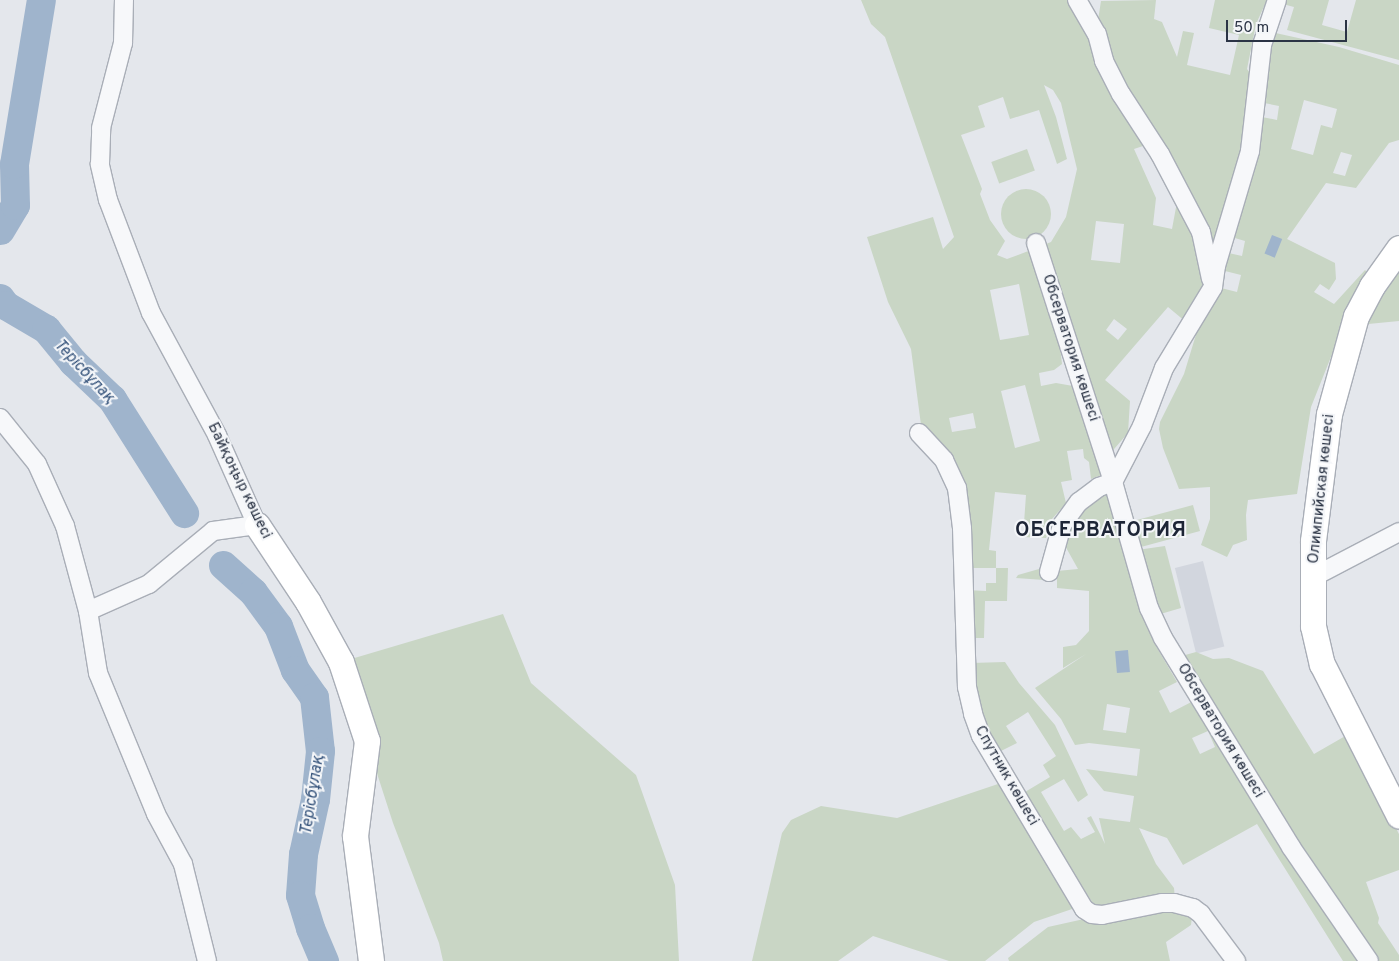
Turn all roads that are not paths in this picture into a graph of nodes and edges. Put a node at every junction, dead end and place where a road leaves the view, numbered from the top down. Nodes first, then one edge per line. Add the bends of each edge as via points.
1 (124, 0) edge
2 (1077, 0) edge
3 (1277, 0) edge
4 (1036, 243) dead end
5 (1399, 248) edge
6 (1213, 287) junction
7 (0, 418) edge
8 (919, 433) dead end
9 (1113, 482) junction
10 (257, 525) junction
11 (1399, 532) edge
12 (1048, 572) dead end
13 (1313, 578) junction
14 (88, 611) junction
15 (1399, 816) edge
16 (207, 961) edge
17 (371, 961) edge
18 (1236, 961) edge
19 (1368, 961) edge

1 - 10 street, Байқоңыр көшесі via 123,43 102,128 100,164 108,200 151,313 217,434
2 - 6 street via 1097,34 1104,61 1121,94 1160,154 1201,232
3 - 6 street via 1262,45 1250,151 1216,266
4 - 9 street, Обсерватория көшесі
5 - 13 street, Олимпийская көшесі via 1372,286 1356,316 1338,376 1327,424 1313,541
6 - 9 street via 1164,368 1142,426
7 - 14 street via 38,464 65,526
8 - 18 street, Спутник көшесі via 944,460 958,488 967,687 973,714 981,736 1084,909 1102,915 1162,903 1193,908
9 - 12 street via 1099,487 1079,502 1066,518
9 - 19 street, Обсерватория көшесі via 1149,608 1163,638 1292,847
10 - 14 street via 213,531 149,584
10 - 17 street, Байқоңыр көшесі via 308,602 341,662 367,741 355,836
11 - 13 street
13 - 15 street, Олимпийская көшесі via 1313,626 1322,664
14 - 16 street via 98,674 156,814 183,864

